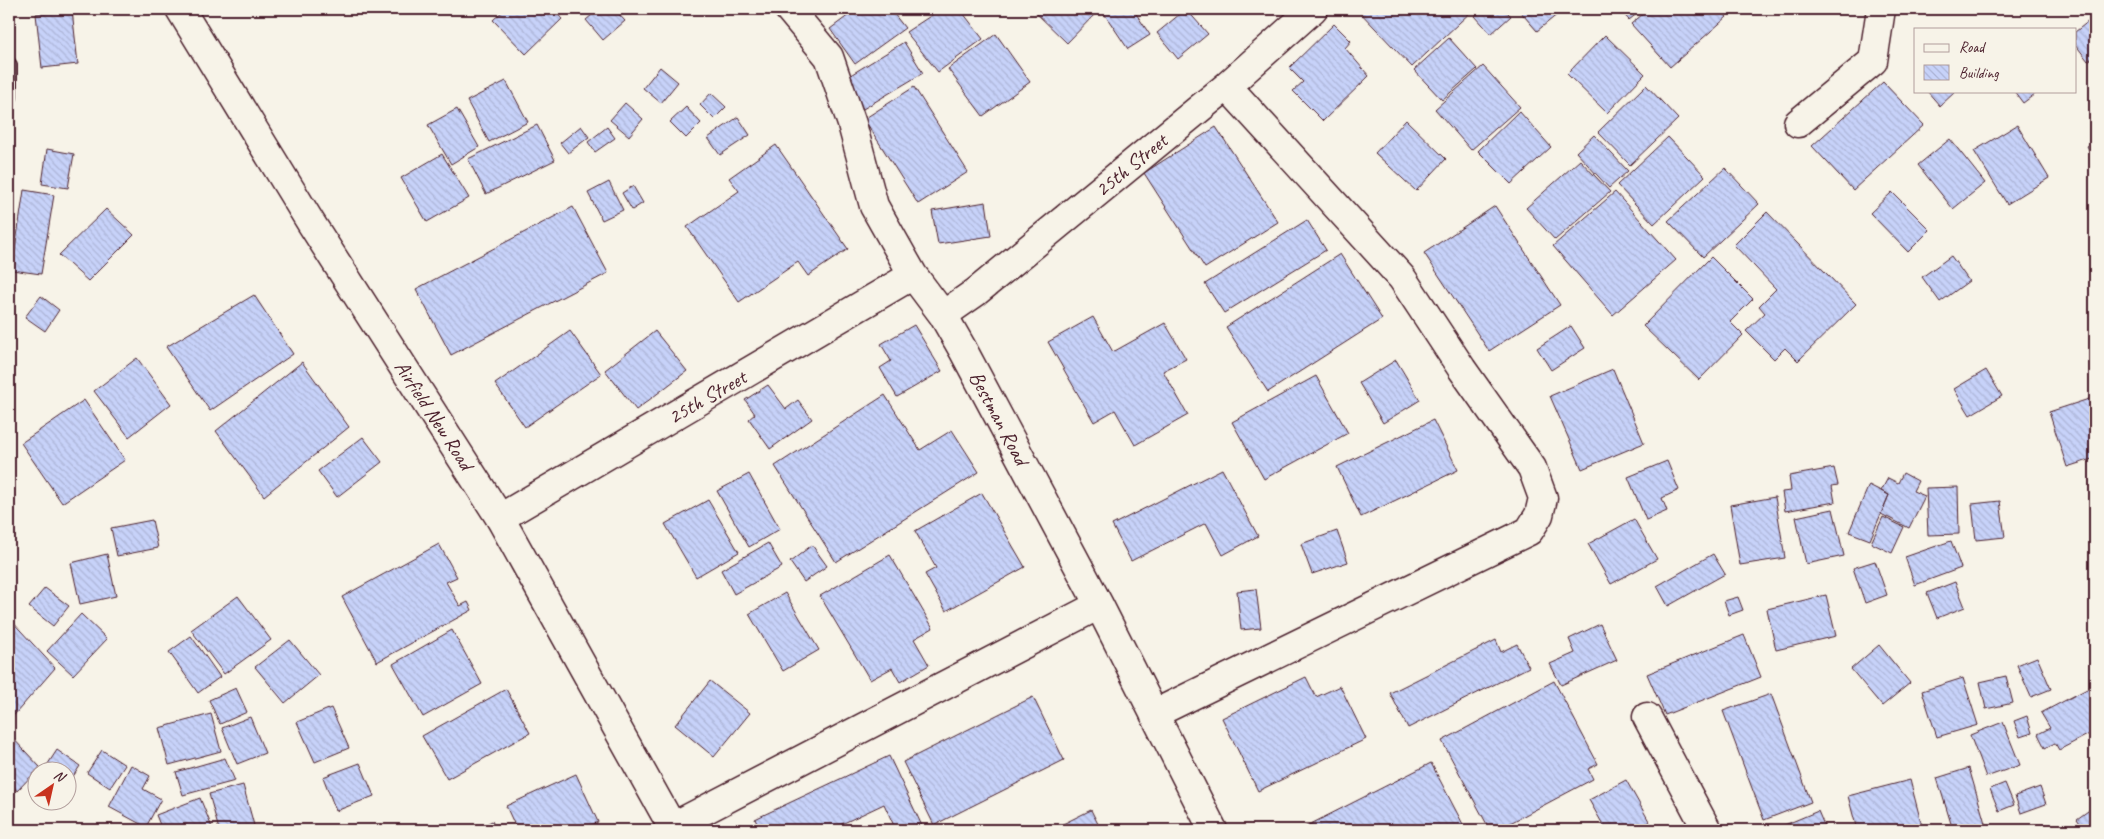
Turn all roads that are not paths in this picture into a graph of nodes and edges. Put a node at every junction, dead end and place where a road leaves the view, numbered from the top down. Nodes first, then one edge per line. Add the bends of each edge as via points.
1 (180, 9) edge
2 (789, 9) edge
3 (1313, 9) edge
4 (1881, 9) edge
5 (9, 65) edge
6 (1227, 86) junction
7 (9, 97) edge
8 (1798, 123) dead end
9 (913, 275) junction
10 (943, 315) junction
11 (500, 518) junction
12 (1099, 605) junction
13 (1154, 714) junction
14 (1647, 717) dead end
15 (673, 828) edge
16 (1213, 830) edge
17 (1707, 830) edge

1 - 11 street, Airfield New Road via 311,223
2 - 9 street, Bestman Road via 829,57 852,124 874,206
3 - 6 street, 25th Street
4 - 8 street via 1873,61
5 - 7 lane
6 - 10 street, 25th Street via 976,292
6 - 13 street via 1402,278 1532,468 1544,498 1539,515 1528,531
9 - 10 street, Bestman Road
9 - 11 street, 25th Street
10 - 12 street, Bestman Road
11 - 15 street, Airfield New Road
12 - 13 street, Bestman Road
12 - 15 street
13 - 16 street, Bestman Road
14 - 17 street

